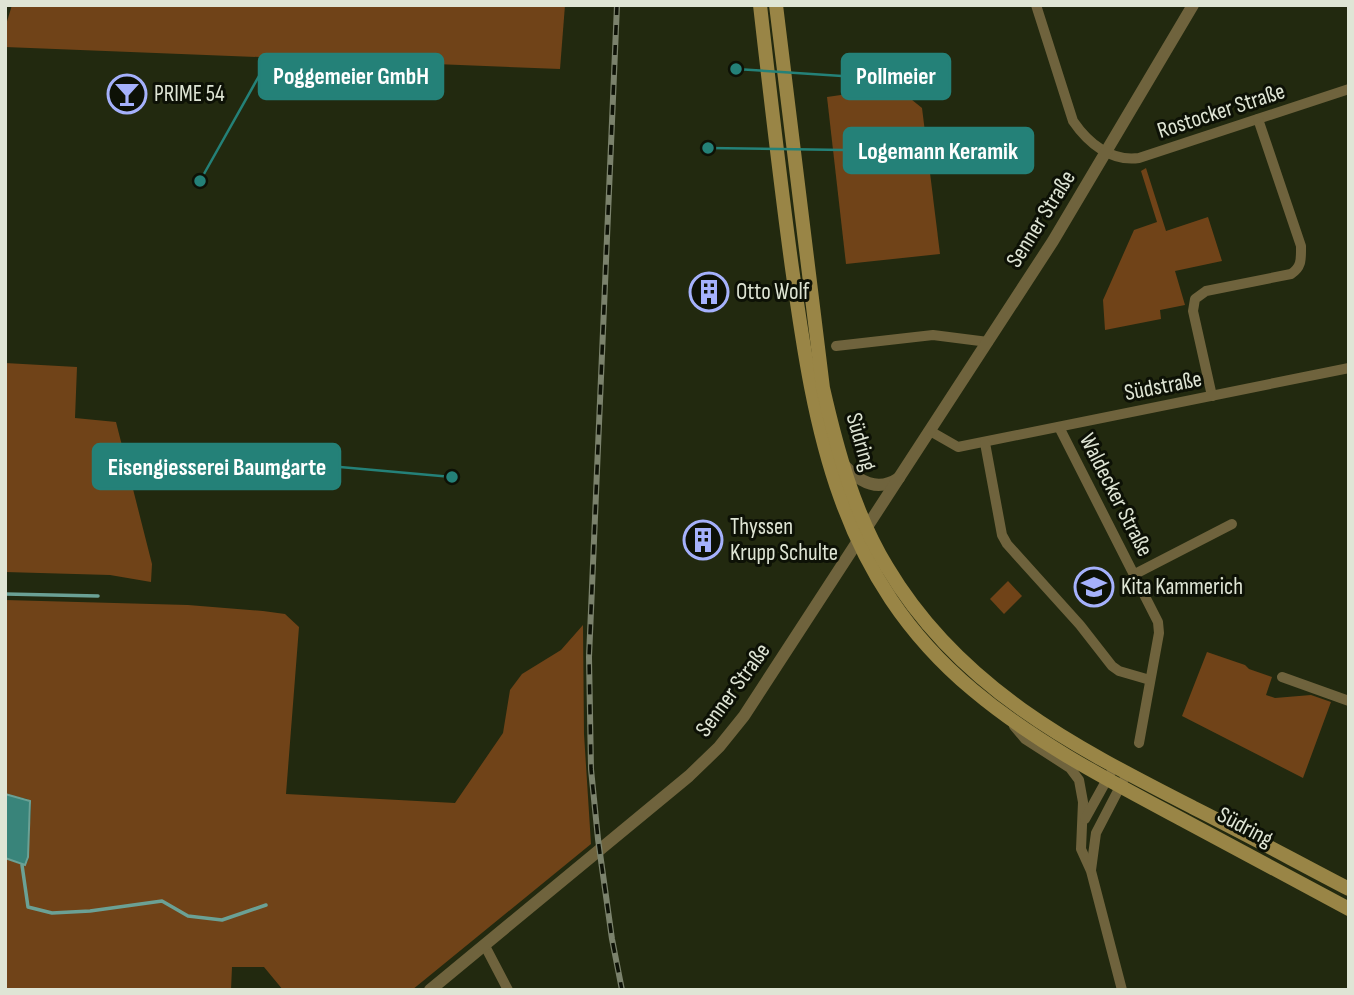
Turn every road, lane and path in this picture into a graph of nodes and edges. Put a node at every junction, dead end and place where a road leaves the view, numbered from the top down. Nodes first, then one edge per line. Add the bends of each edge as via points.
1 (760, 5) edge
2 (776, 5) edge
3 (1036, 5) edge
4 (1193, 5) edge
5 (1349, 89) edge
6 (1258, 119) junction
7 (1106, 152) junction
8 (988, 342) junction
9 (836, 346) dead end
10 (1349, 368) edge
11 (1212, 396) junction
12 (1059, 427) junction
13 (930, 431) junction
14 (985, 443) junction
15 (843, 464) junction
16 (902, 475) junction
17 (1232, 524) dead end
18 (867, 528) junction
19 (859, 541) junction
20 (1135, 574) junction
21 (1282, 677) dead end
22 (1150, 680) junction
23 (1349, 701) edge
24 (1007, 717) junction
25 (1139, 743) dead end
26 (1117, 776) junction
27 (1083, 826) junction
28 (1091, 871) junction
29 (1349, 889) edge
30 (1349, 909) edge
31 (485, 946) junction
32 (430, 990) edge
33 (508, 990) edge
34 (1122, 990) edge

1 - 19 main road, Südring via 811,394 829,466
2 - 15 main road, Südring via 821,375
3 - 7 street via 1073,121
4 - 7 street, Senner Straße
5 - 6 street, Rostocker Straße
6 - 7 street, Rostocker Straße via 1139,158 1127,160
6 - 11 street via 1301,246 1301,262 1292,274 1206,291 1195,299 1193,311
7 - 8 street, Senner Straße
8 - 9 street via 933,335
8 - 13 street, Senner Straße
10 - 11 street, Südstraße
11 - 12 street, Südstraße
12 - 14 street, Südstraße
12 - 20 street, Waldecker Straße
13 - 14 street, Südstraße via 958,447
13 - 16 street, Senner Straße
14 - 22 street via 1007,544 1112,666
15 - 16 street via 856,478 869,483 886,484
15 - 18 main road, Südring
16 - 18 street, Senner Straße
17 - 20 street
18 - 19 street, Senner Straße
18 - 26 main road, Südring via 901,589 955,656 1007,700
19 - 24 main road, Südring via 888,596 924,642
19 - 31 street, Senner Straße via 757,698 719,747
20 - 22 street, Waldecker Straße via 1158,622
21 - 23 street
22 - 25 street, Waldecker Straße
24 - 26 main road, Südring
24 - 27 street, Südring via 1025,739 1076,775 1083,793
26 - 27 street
26 - 28 street, Südring via 1096,833
26 - 29 main road, Südring
26 - 30 main road, Südring
27 - 28 street, Südring via 1081,849
28 - 34 street, Südring
31 - 32 street, Senner Straße
31 - 33 street

